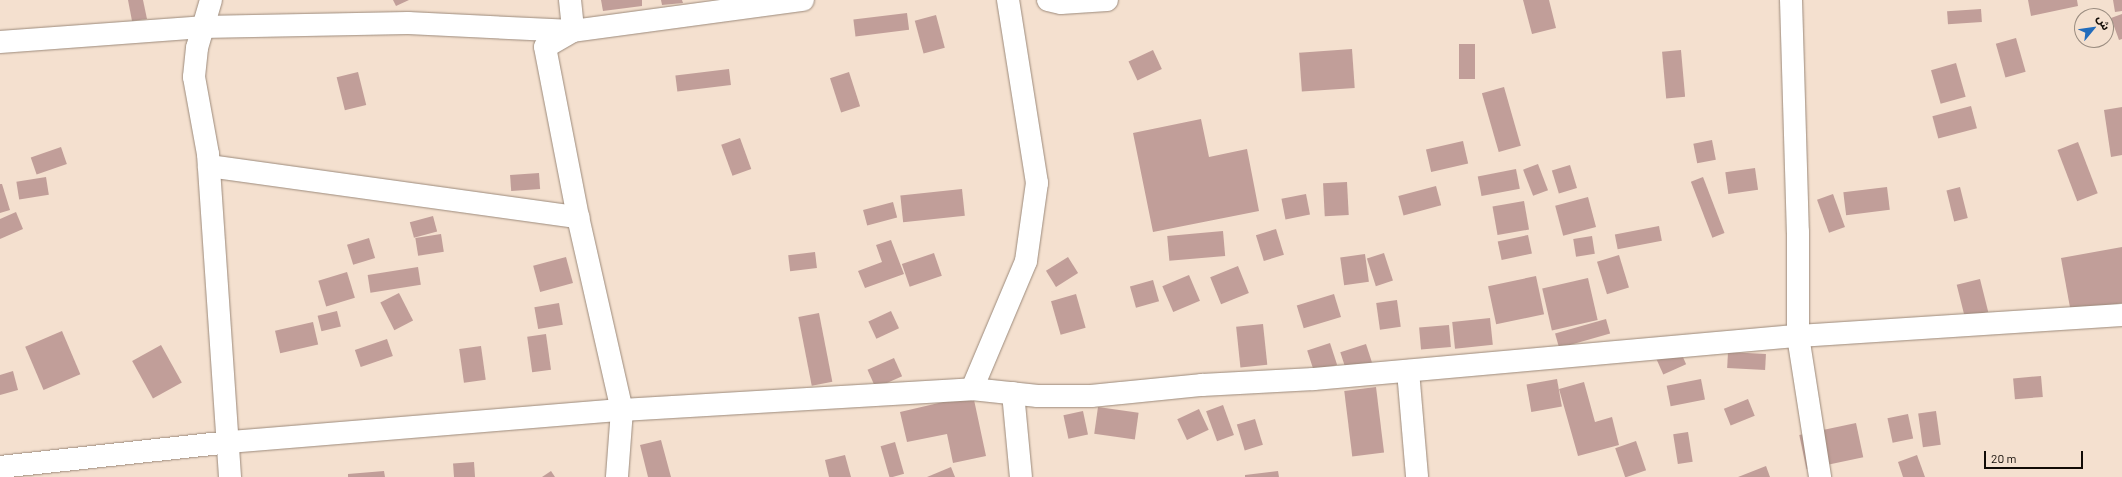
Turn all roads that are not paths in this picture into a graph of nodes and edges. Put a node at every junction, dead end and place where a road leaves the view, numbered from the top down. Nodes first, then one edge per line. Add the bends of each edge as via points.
1 (211, 0) edge
2 (570, 0) edge
3 (803, 0) edge
4 (1008, 0) edge
5 (1048, 0) edge
6 (1107, 0) edge
7 (1790, 0) edge
8 (202, 27) junction
9 (572, 31) junction
10 (0, 42) edge
11 (209, 166) junction
12 (578, 217) junction
13 (2122, 315) edge
14 (1798, 336) junction
15 (1408, 371) junction
16 (972, 389) junction
17 (1013, 393) junction
18 (622, 410) junction
19 (230, 442) junction
20 (0, 467) edge
21 (230, 477) edge
22 (617, 477) edge
23 (1021, 477) edge
24 (1417, 477) edge
25 (1820, 477) edge

1 - 8 street
2 - 9 street
3 - 9 street
4 - 16 street via 1037,182 1026,261
5 - 6 street via 1061,3
7 - 14 street via 1798,232
8 - 9 street via 408,23
8 - 10 street
8 - 11 street via 194,78
9 - 12 street via 545,47
11 - 12 street
11 - 19 street
12 - 18 street
13 - 14 street
14 - 15 street
14 - 25 street
15 - 17 street via 1091,396
15 - 24 street
16 - 17 street
16 - 18 street
17 - 23 street
18 - 19 street
18 - 22 street
19 - 20 street
19 - 21 street

